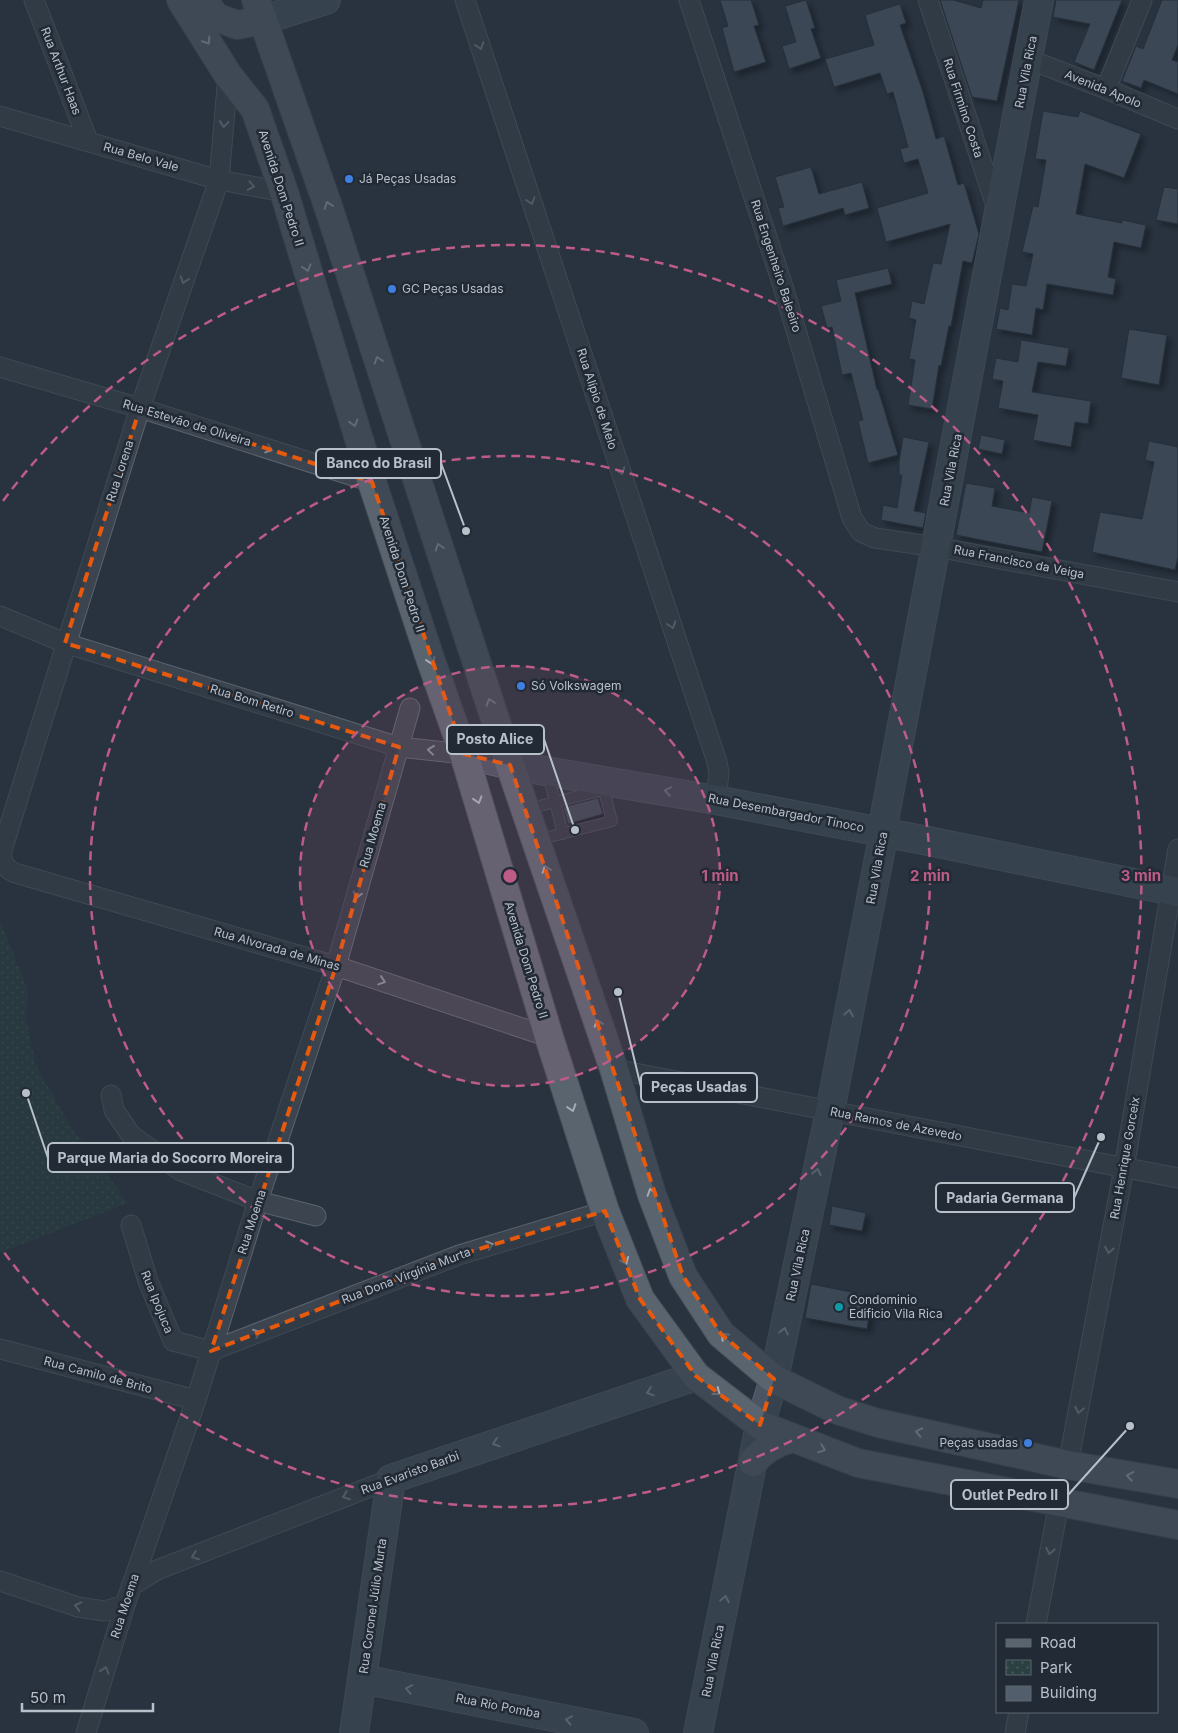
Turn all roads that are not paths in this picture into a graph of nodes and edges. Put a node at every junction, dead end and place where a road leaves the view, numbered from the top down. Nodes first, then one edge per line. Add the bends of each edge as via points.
1 (34, 0) edge
2 (181, 0) edge
3 (203, 0) edge
4 (326, 0) edge
5 (465, 0) edge
6 (689, 0) edge
7 (928, 0) edge
8 (1039, 0) edge
9 (1142, 0) edge
10 (259, 10) edge
11 (1028, 59) junction
12 (228, 75) junction
13 (1106, 89) junction
14 (0, 116) edge
15 (1178, 119) edge
16 (88, 141) junction
17 (219, 180) junction
18 (284, 192) junction
19 (999, 216) junction
20 (0, 367) edge
21 (140, 408) junction
22 (372, 482) junction
23 (861, 532) joint
24 (936, 546) junction
25 (1178, 592) edge
26 (0, 616) edge
27 (65, 643) junction
28 (410, 708) dead end
29 (399, 747) junction
30 (464, 754) junction
31 (510, 765) junction
32 (547, 771) junction
33 (602, 784) junction
34 (716, 800) junction
35 (555, 802) junction
36 (525, 809) junction
37 (884, 832) junction
38 (563, 834) junction
39 (536, 841) junction
40 (1178, 849) edge
41 (4, 866) joint
42 (1174, 891) edge
43 (336, 966) junction
44 (549, 1037) junction
45 (614, 1069) junction
46 (111, 1095) dead end
47 (830, 1111) junction
48 (1124, 1168) junction
49 (1178, 1178) edge
50 (258, 1201) junction
51 (605, 1211) junction
52 (316, 1216) dead end
53 (131, 1225) dead end
54 (0, 1350) edge
55 (211, 1351) junction
56 (696, 1376) junction
57 (774, 1379) junction
58 (196, 1400) junction
59 (760, 1425) junction
60 (793, 1438) junction
61 (753, 1462) junction
62 (1068, 1465) junction
63 (391, 1478) junction
64 (1178, 1484) edge
65 (1059, 1503) junction
66 (1178, 1524) edge
67 (0, 1581) edge
68 (131, 1586) junction
69 (125, 1605) junction
70 (1036, 1623) edge
71 (362, 1679) junction
72 (1019, 1713) edge
73 (86, 1733) edge
74 (354, 1733) edge
75 (634, 1733) edge
76 (698, 1733) edge
77 (1015, 1733) edge

1 - 16 street, Rua Arthur Haas
2 -> 12 main road, Avenida Dom Pedro II
3 - 10 main road via 216,17 237,25
4 - 10 street
5 -> 34 street, Rua Alípio de Melo via 717,762
6 - 23 street, Rua Engenheiro Baleeiro via 781,280 852,518
7 - 19 street, Rua Firmino Costa
8 - 11 street, Rua Vila Rica
9 - 13 street
31 -> 10 main road via 328,206
11 - 13 street, Avenida Apolo
11 - 19 street, Rua Vila Rica
12 -> 17 street, Rua Lorena
12 - 18 main road, Avenida Dom Pedro II via 255,109
13 - 15 street, Avenida Apolo
14 - 16 street, Rua Belo Vale
16 - 17 street, Rua Belo Vale
17 -> 18 street, Rua Belo Vale
17 -> 21 street, Rua Lorena
18 -> 22 main road, Avenida Dom Pedro II
19 - 24 street, Rua Vila Rica
20 - 21 street, Rua Estevão de Oliveira
21 -> 22 street, Rua Estevão de Oliveira
21 - 27 street, Rua Lorena
22 -> 30 main road, Avenida Dom Pedro II
23 - 24 street, Rua Francisco da Veiga via 875,538
24 - 25 street, Rua Francisco da Veiga
24 - 37 street, Rua Vila Rica
26 - 27 street, Rua Bom Retiro
27 - 29 street, Rua Bom Retiro
27 - 41 street, Rua Lorena via 2,850
28 - 29 street, Rua Moema
30 -> 29 street, Rua Bom Retiro
29 -> 43 street, Rua Moema
30 - 31 street, Rua Bom Retiro
30 -> 44 main road, Avenida Dom Pedro II
31 - 32 street, Rua Desembargador Tinoco
31 - 36 main road
32 - 33 street, Rua Desembargador Tinoco
32 - 35 lane
34 -> 33 street, Rua Desembargador Tinoco
33 - 35 lane
33 - 38 lane via 612,821
34 - 37 street, Rua Desembargador Tinoco
35 - 36 lane
35 - 38 lane
36 - 39 main road
37 - 42 street, Rua Desembargador Tinoco
47 -> 37 street, Rua Vila Rica
38 - 39 lane
45 -> 39 main road
40 - 42 street, Rua Henrique Gorceix
41 - 43 street, Rua Alvorada de Minas via 15,873
42 - 48 street, Rua Henrique Gorceix
43 -> 44 street, Rua Alvorada de Minas
43 - 50 street, Rua Moema
44 -> 51 main road, Avenida Dom Pedro II
45 - 47 street, Rua Ramos de Azevedo
57 -> 45 main road via 721,1334 683,1276 652,1195
46 - 50 street via 114,1110 131,1135 148,1148 181,1171
47 - 48 street, Rua Ramos de Azevedo
57 -> 47 street, Rua Vila Rica
48 - 49 street, Rua Ramos de Azevedo
48 -> 62 street, Rua Henrique Gorceix
50 - 52 street
50 - 55 street, Rua Moema
55 -> 51 street, Rua Dona Virgínia Murta via 459,1255
51 -> 56 main road, Avenida Dom Pedro II via 640,1299
53 - 55 street, Rua Ipojuca via 148,1281 173,1341
54 - 58 street, Rua Camilo de Brito
55 - 58 street, Rua Moema
56 -> 59 main road, Avenida Dom Pedro II
56 -> 63 street, Rua Evaristo Barbi
57 - 59 street, Rua Vila Rica
62 -> 57 main road via 878,1423 837,1410
58 - 68 street, Rua Moema
59 - 60 main road, Avenida Dom Pedro II
59 - 61 street, Rua Vila Rica
60 - 61 main road via 766,1449
60 -> 65 main road, Avenida Dom Pedro II via 858,1463
76 -> 61 street, Rua Vila Rica
64 -> 62 main road
63 -> 68 street, Rua Evaristo Barbi via 157,1570
63 - 71 street, Rua Coronel Júlio Murta
65 - 66 main road, Avenida Dom Pedro II
65 -> 70 street
69 -> 67 street via 104,1611 78,1607
68 - 69 street, Rua Moema
73 -> 69 street, Rua Moema
71 - 74 street, Rua Coronel Júlio Murta
75 -> 71 street, Rua Rio Pomba
72 - 77 street

